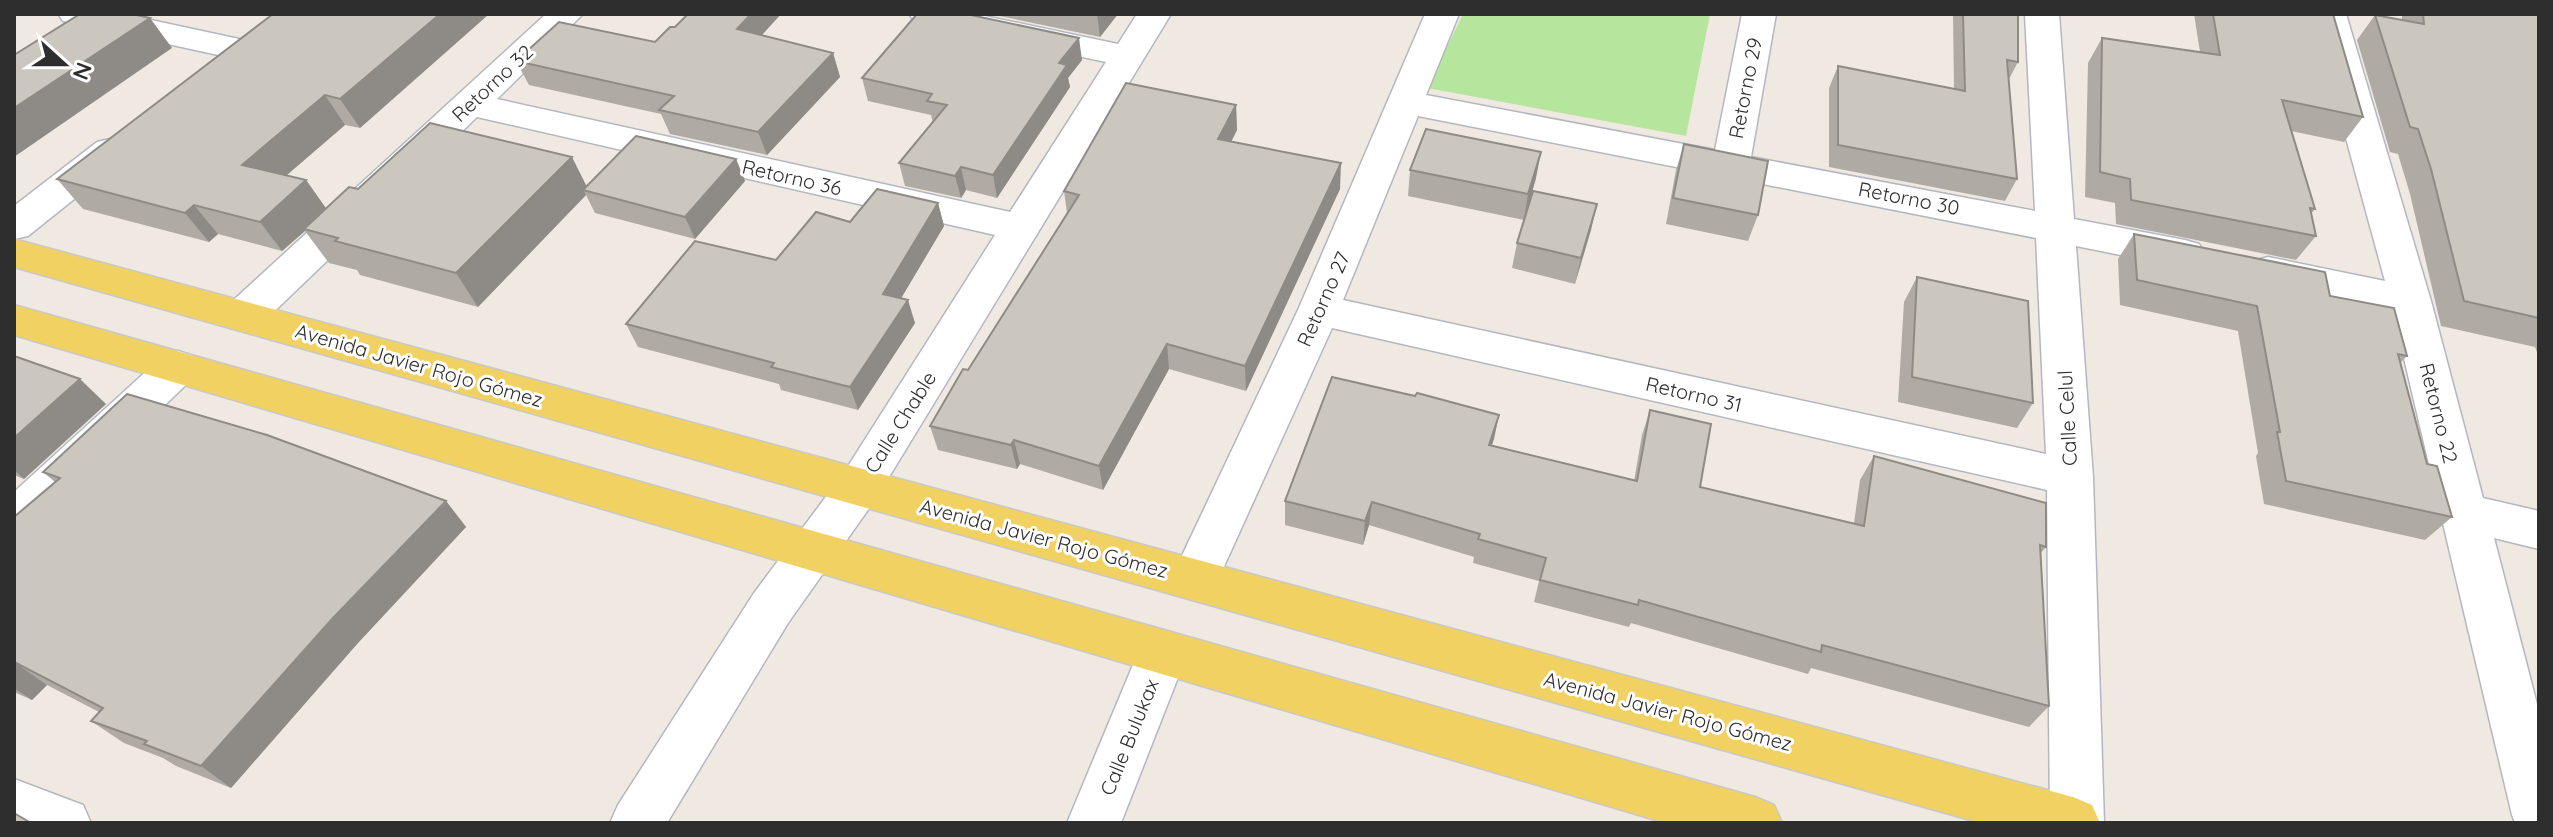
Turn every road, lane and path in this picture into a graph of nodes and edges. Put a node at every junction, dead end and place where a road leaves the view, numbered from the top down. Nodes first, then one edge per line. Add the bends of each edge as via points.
1 (75, 14) edge
2 (566, 14) edge
3 (926, 14) edge
4 (1154, 14) edge
5 (1442, 14) edge
6 (1759, 14) edge
7 (2042, 14) edge
8 (2329, 14) edge
9 (1126, 56) junction
10 (203, 78) edge
11 (1406, 102) junction
12 (469, 104) junction
13 (140, 128) edge
14 (1731, 163) junction
15 (14, 226) edge
16 (1022, 228) junction
17 (2056, 228) junction
18 (14, 253) edge
19 (2411, 301) junction
20 (1319, 310) junction
21 (243, 316) junction
22 (14, 320) edge
23 (178, 367) junction
24 (2070, 477) junction
25 (859, 487) junction
26 (2463, 512) junction
27 (14, 521) edge
28 (2539, 530) edge
29 (813, 551) junction
30 (1195, 579) junction
31 (1163, 652) junction
32 (14, 805) edge
33 (2539, 815) edge
34 (64, 823) edge
35 (637, 823) edge
36 (1094, 823) edge
37 (1755, 823) edge
38 (2075, 823) edge

1 - 10 street via 252,40
2 - 12 street, Retorno 32
3 - 9 street
4 - 9 street, Calle Chable
5 - 11 street, Retorno 27
6 - 14 street, Retorno 29
7 - 17 street, Calle Celul
8 - 19 street, Retorno 22
9 - 16 street, Calle Chable
11 - 14 street, Retorno 30
11 - 20 street, Retorno 27
12 - 16 street, Retorno 36
12 - 21 street, Retorno 32
13 - 15 street
14 - 17 street, Retorno 30
16 - 25 street, Calle Chable
17 - 19 street, Retorno 30
17 - 24 street, Calle Celul
18 - 21 main road, Avenida Javier Rojo Gómez
19 - 26 street, Retorno 22
20 - 24 street, Retorno 31
20 - 30 street, Retorno 27
21 - 25 main road, Avenida Javier Rojo Gómez
22 - 23 main road
23 - 27 street
23 - 29 main road
24 - 38 street, Calle Celul
25 - 29 street, Calle Chable
25 - 30 main road, Avenida Javier Rojo Gómez
26 - 28 street
26 - 33 street, Retorno 22
29 - 31 main road
29 - 35 street, Calle Chable via 771,608
30 - 38 main road, Avenida Javier Rojo Gómez
31 - 36 street, Calle Bulukax
31 - 37 main road
32 - 34 street

